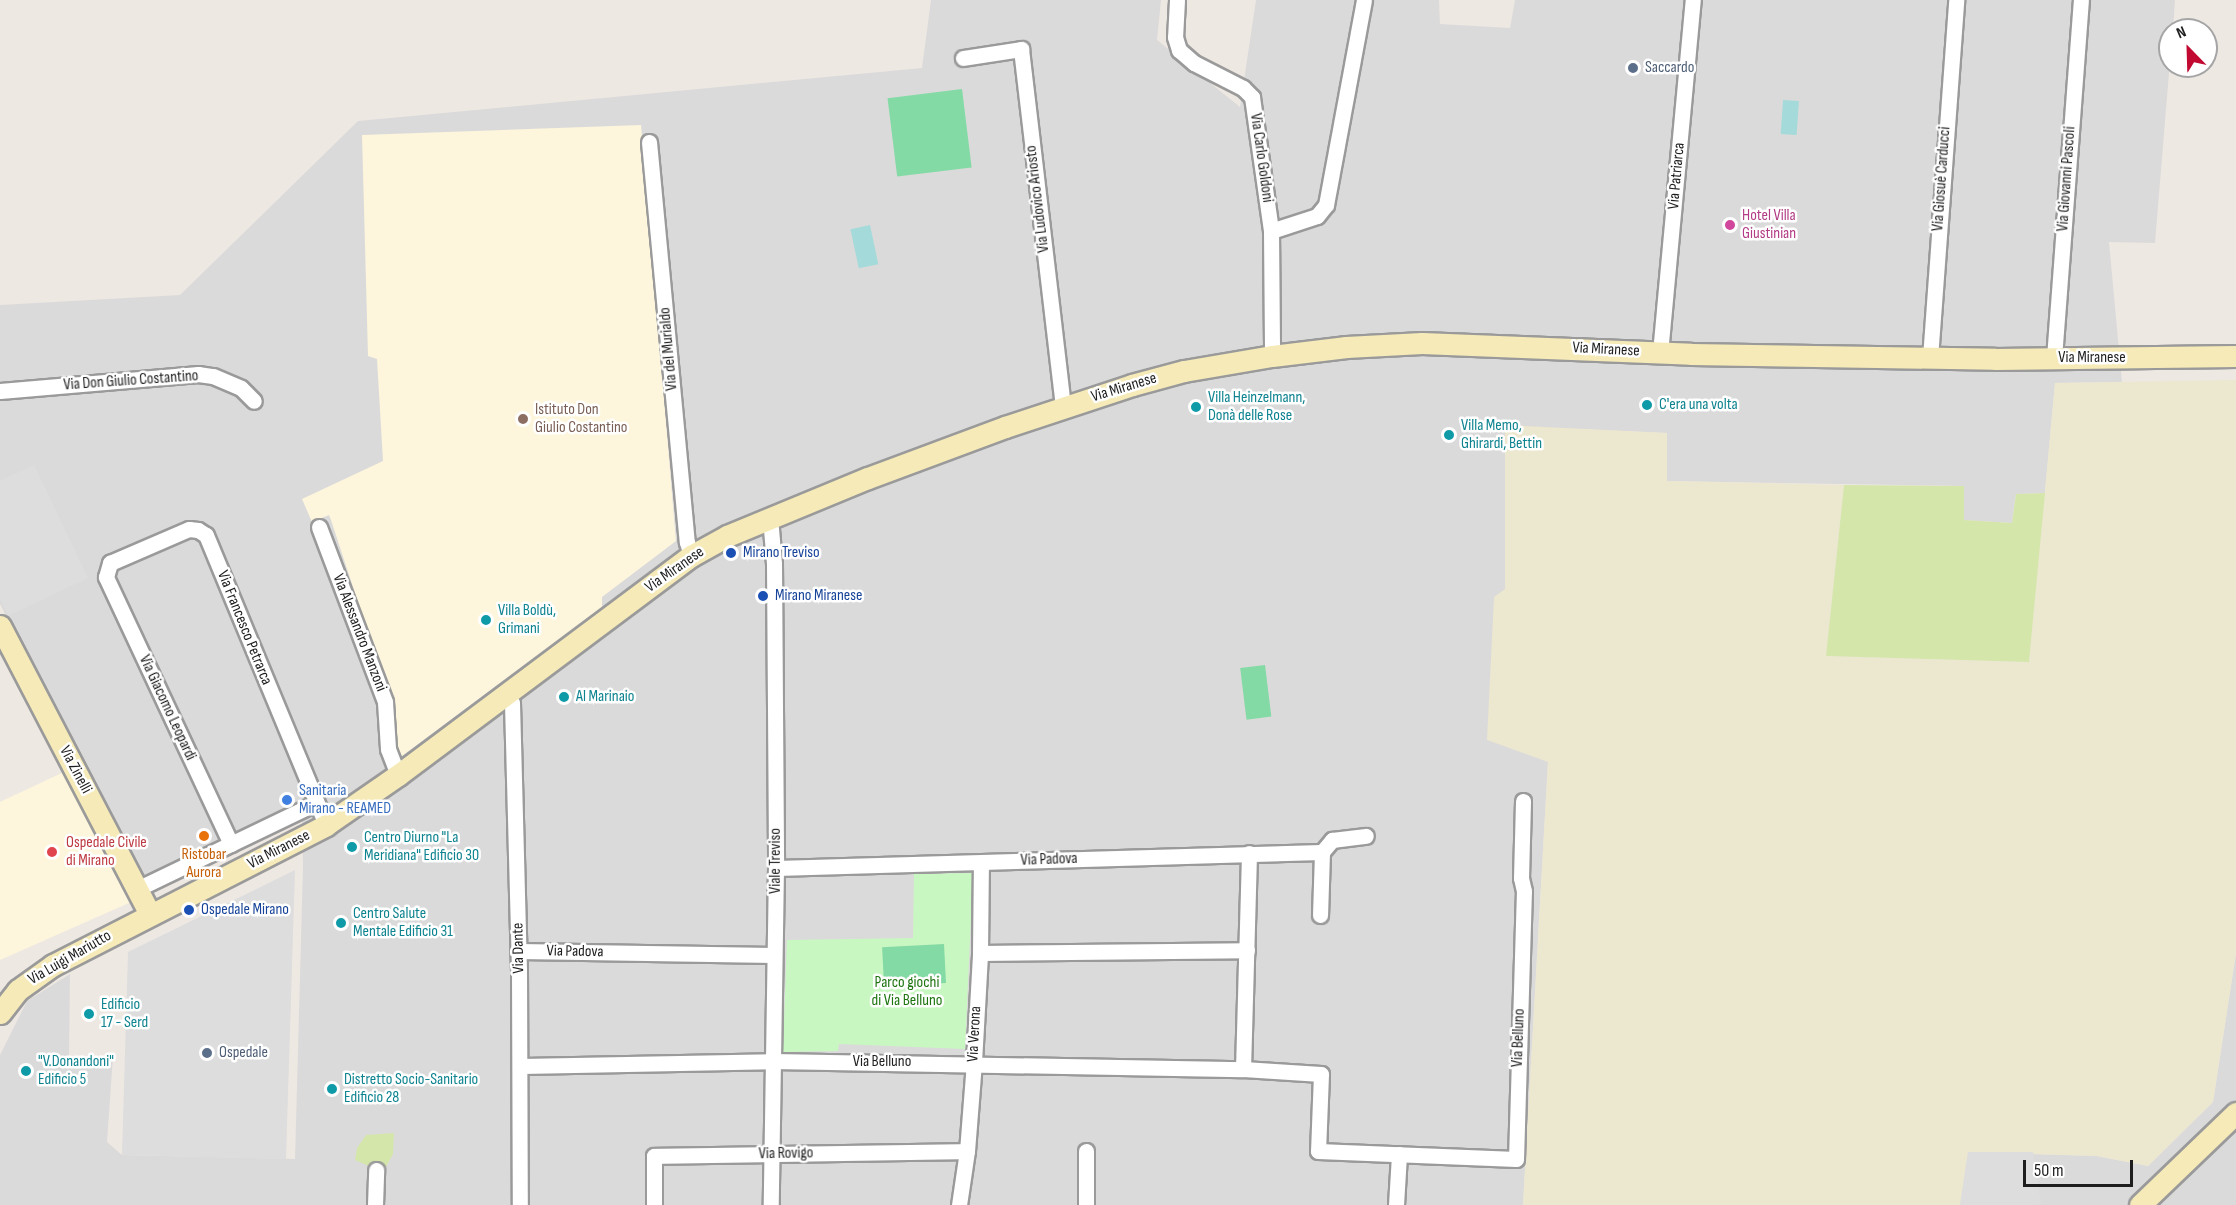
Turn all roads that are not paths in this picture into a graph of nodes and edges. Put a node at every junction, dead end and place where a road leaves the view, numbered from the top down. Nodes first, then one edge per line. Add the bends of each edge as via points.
1 (1177, 0) edge
2 (1364, 0) edge
3 (1694, 0) edge
4 (1956, 0) edge
5 (2081, 0) edge
6 (963, 58) dead end
7 (649, 142) dead end
8 (1271, 231) junction
9 (1660, 353) junction
10 (1272, 356) junction
11 (2236, 356) edge
12 (1930, 358) junction
13 (2054, 358) junction
14 (0, 391) edge
15 (254, 401) dead end
16 (1063, 408) junction
17 (766, 518) junction
18 (319, 527) dead end
19 (691, 556) junction
20 (106, 570) joint
21 (0, 626) edge
22 (506, 694) junction
23 (398, 775) junction
24 (1523, 801) dead end
25 (316, 803) junction
26 (326, 825) junction
27 (1366, 836) dead end
28 (231, 844) junction
29 (1322, 852) junction
30 (1249, 853) junction
31 (981, 862) junction
32 (776, 868) junction
33 (137, 890) junction
34 (150, 914) junction
35 (1320, 915) dead end
36 (1247, 950) junction
37 (519, 951) junction
38 (980, 953) junction
39 (774, 954) junction
40 (0, 1013) edge
41 (772, 1061) junction
42 (974, 1062) junction
43 (521, 1066) junction
44 (1243, 1069) junction
45 (2236, 1113) edge
46 (967, 1151) junction
47 (1086, 1151) dead end
48 (771, 1154) junction
49 (1399, 1154) junction
50 (376, 1170) dead end
51 (375, 1205) edge
52 (520, 1205) edge
53 (654, 1205) edge
54 (771, 1205) edge
55 (959, 1205) edge
56 (1086, 1205) edge
57 (1396, 1205) edge
58 (2140, 1205) edge

1 - 8 street, Via Carlo Goldoni via 1175,37 1179,50 1252,97
2 - 8 street via 1326,205 1317,216
3 - 9 street, Via Patriarca
4 - 12 street, Via Giosuè Carducci
5 - 13 street, Via Giovanni Pascoli
6 - 16 street, Via Ludovico Ariosto via 1021,49
7 - 19 street, Via del Murialdo
8 - 10 street, Via Carlo Goldoni
9 - 10 main road, Via Miranese via 1422,343
9 - 12 main road, Via Miranese
10 - 16 main road, Via Miranese via 1166,375
11 - 13 main road, Via Miranese
12 - 13 main road, Via Miranese
14 - 15 street, Via Don Giulio Costantino via 198,374 241,388
16 - 17 main road, Via Miranese
17 - 19 main road, Via Miranese
17 - 32 street, Viale Treviso via 771,529 774,564
18 - 23 street, Via Alessandro Manzoni via 385,702 388,749
19 - 22 main road, Via Miranese
20 - 25 street, Via Francesco Petrarca via 110,563 189,529 206,535
20 - 28 street, Via Giacomo Leopardi
21 - 33 main road, Via Zinelli
22 - 23 main road, Via Miranese
22 - 37 street, Via Dante via 512,703
23 - 26 main road, Via Miranese
24 - 49 street, Via Belluno via 1516,1159
25 - 26 street, Via Francesco Petrarca
25 - 28 street, Via Miranese
26 - 34 main road, Via Miranese
27 - 29 street, Via Padova via 1332,840
28 - 33 street, Via Miranese
29 - 30 street, Via Padova
29 - 35 street
30 - 31 street, Via Padova
30 - 36 street
31 - 32 street, Via Padova
31 - 38 street, Via Verona
32 - 39 street, Viale Treviso
33 - 34 main road, Via Zinelli
34 - 40 main road, Via Luigi Mariutto via 32,978
36 - 38 street
36 - 44 street
37 - 39 street, Via Padova
37 - 43 street, Via Dante
38 - 42 street, Via Verona
39 - 41 street, Viale Treviso
41 - 42 street, Via Belluno
41 - 43 street, Via Belluno
41 - 48 street, Viale Treviso
42 - 44 street, Via Belluno
42 - 46 street, Via Verona
43 - 52 street, Via Dante
44 - 49 street, Via Belluno via 1321,1074 1318,1151
45 - 58 main road
46 - 48 street, Via Rovigo
46 - 55 street, Via Verona
47 - 56 street
48 - 53 street, Via Rovigo via 654,1156
48 - 54 street, Viale Treviso
49 - 57 street
50 - 51 street

